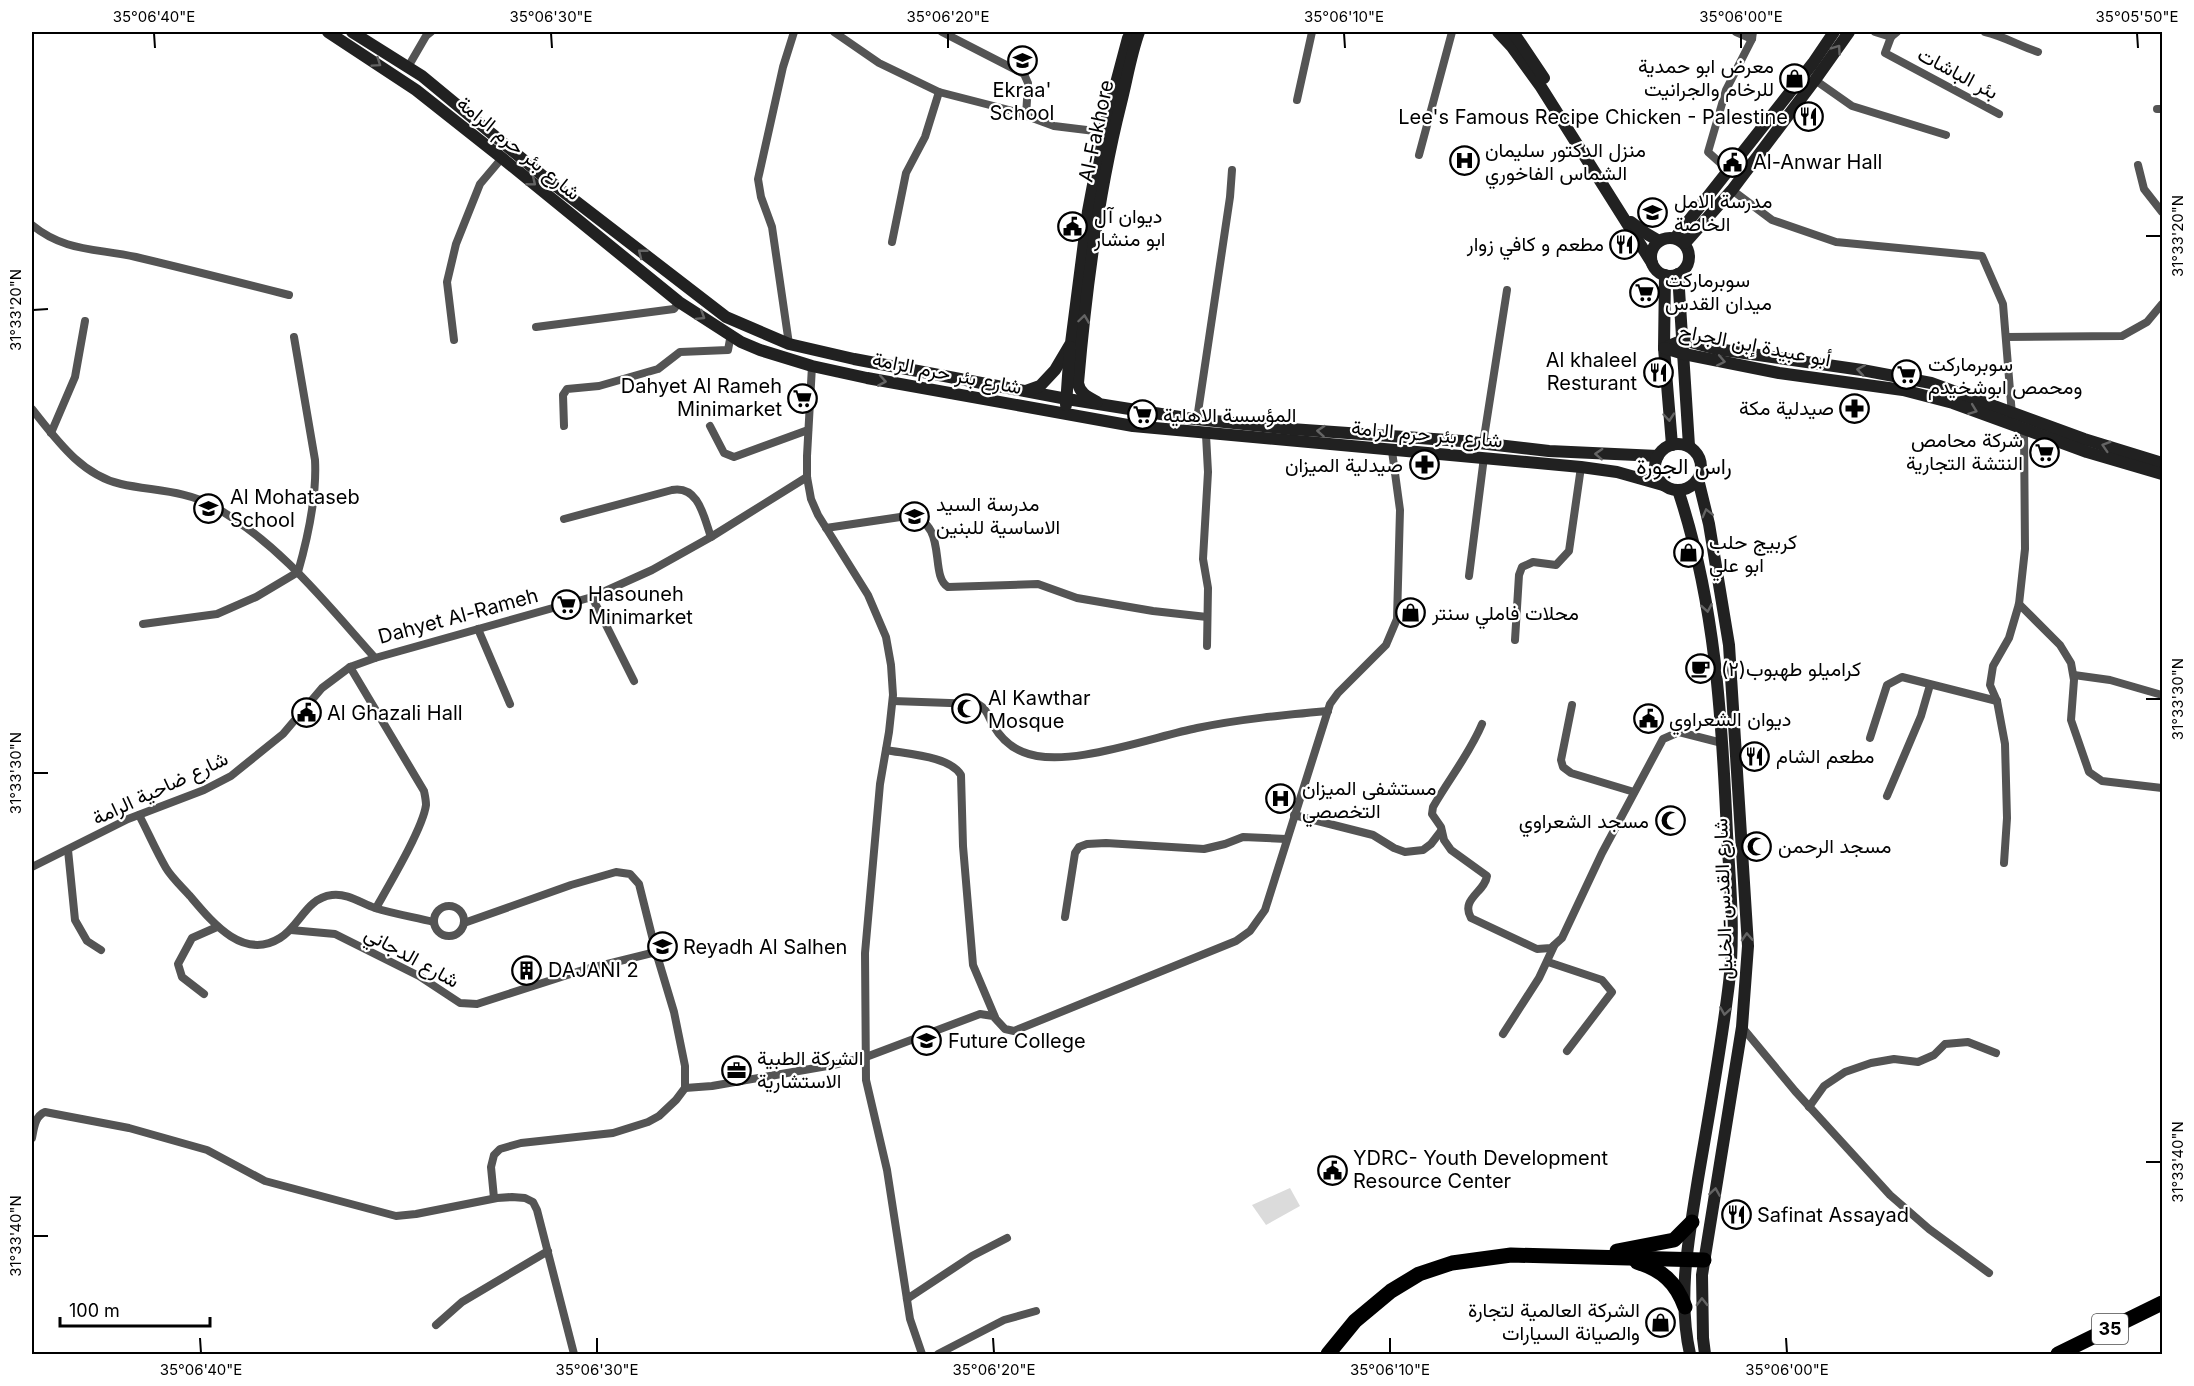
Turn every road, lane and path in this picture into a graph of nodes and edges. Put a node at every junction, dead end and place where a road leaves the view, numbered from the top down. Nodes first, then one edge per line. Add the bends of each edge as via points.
1 (328, 32) edge
2 (431, 32) edge
3 (794, 32) edge
4 (834, 32) edge
5 (942, 32) edge
6 (1131, 32) edge
7 (1139, 32) edge
8 (1312, 32) edge
9 (1452, 32) edge
10 (1497, 32) edge
11 (1513, 32) edge
12 (1736, 32) edge
13 (1834, 32) edge
14 (1849, 32) edge
15 (1875, 32) edge
16 (1985, 32) edge
17 (357, 33) edge
18 (1894, 34) edge
19 (1753, 35) edge
20 (2038, 52) dead end
21 (408, 67) junction
22 (1815, 80) junction
23 (939, 92) junction
24 (1297, 100) dead end
25 (1999, 114) dead end
26 (1026, 116) junction
27 (1103, 132) junction
28 (1946, 135) dead end
29 (1419, 155) dead end
30 (502, 158) junction
31 (1587, 158) junction
32 (2138, 165) dead end
33 (1232, 170) dead end
34 (1727, 170) junction
35 (1732, 190) junction
36 (1613, 201) junction
37 (2163, 212) edge
38 (32, 225) edge
39 (1659, 241) junction
40 (1680, 241) junction
41 (892, 242) dead end
42 (1652, 263) junction
43 (1678, 274) junction
44 (1665, 275) junction
45 (1507, 290) dead end
46 (289, 295) dead end
47 (679, 302) junction
48 (2163, 304) edge
49 (85, 321) dead end
50 (536, 327) dead end
51 (731, 334) junction
52 (294, 337) dead end
53 (2006, 338) junction
54 (454, 340) dead end
55 (1683, 340) junction
56 (1071, 343) junction
57 (789, 344) junction
58 (1664, 348) junction
59 (1684, 354) junction
60 (812, 366) junction
61 (1079, 389) junction
62 (1025, 391) junction
63 (1067, 399) junction
64 (1103, 405) junction
65 (32, 410) edge
66 (1066, 415) junction
67 (1197, 419) junction
68 (2016, 423) junction
69 (564, 426) dead end
70 (710, 426) dead end
71 (808, 430) junction
72 (51, 433) junction
73 (1206, 435) junction
74 (1483, 444) junction
75 (1672, 444) junction
76 (1689, 446) junction
77 (1392, 451) junction
78 (1658, 456) junction
79 (1484, 457) junction
80 (2163, 463) edge
81 (1581, 467) junction
82 (2163, 474) edge
83 (807, 477) junction
84 (1698, 479) junction
85 (1663, 485) junction
86 (1678, 490) junction
87 (564, 519) dead end
88 (826, 528) junction
89 (711, 537) junction
90 (298, 572) junction
91 (1469, 576) dead end
92 (592, 597) junction
93 (2019, 604) junction
94 (1207, 617) junction
95 (143, 624) dead end
96 (478, 629) junction
97 (1515, 640) dead end
98 (1207, 646) dead end
99 (375, 657) junction
100 (351, 667) junction
101 (2074, 675) junction
102 (634, 681) dead end
103 (1930, 685) junction
104 (2163, 695) edge
105 (1997, 700) junction
106 (892, 701) junction
107 (510, 704) dead end
108 (1572, 705) dead end
109 (1328, 711) junction
110 (1482, 724) dead end
111 (1870, 738) dead end
112 (1722, 743) junction
113 (886, 750) junction
114 (2163, 788) edge
115 (1634, 792) junction
116 (1887, 796) dead end
117 (139, 815) junction
118 (1294, 815) junction
119 (1441, 831) junction
120 (1286, 839) junction
121 (68, 850) junction
122 (2004, 863) dead end
123 (32, 867) edge
124 (376, 908) junction
125 (1065, 917) dead end
126 (434, 922) junction
127 (464, 923) junction
128 (217, 927) junction
129 (291, 930) junction
130 (1554, 946) junction
131 (101, 950) dead end
132 (656, 952) junction
133 (1548, 962) junction
134 (204, 994) dead end
135 (995, 1017) junction
136 (1742, 1027) junction
137 (1503, 1034) dead end
138 (1567, 1051) dead end
139 (1996, 1053) dead end
140 (866, 1057) junction
141 (685, 1088) junction
142 (1809, 1107) junction
143 (32, 1138) edge
144 (494, 1198) junction
145 (1692, 1222) junction
146 (1007, 1238) dead end
147 (548, 1251) junction
148 (1597, 1257) junction
149 (1613, 1257) junction
150 (1686, 1260) junction
151 (1704, 1260) junction
152 (1989, 1273) dead end
153 (907, 1299) junction
154 (2163, 1303) edge
155 (1685, 1307) junction
156 (1036, 1311) dead end
157 (436, 1325) dead end
158 (574, 1354) edge
159 (922, 1354) edge
160 (938, 1354) edge
161 (1328, 1354) edge
162 (1690, 1354) edge
163 (1705, 1354) edge
164 (2058, 1354) edge

1 -> 30 main road, شارع بئر حرم الرامة via 416,90
2 - 21 street
3 - 57 street via 758,179 772,228
4 - 23 street via 879,63
5 - 26 street via 1024,74 1028,83
6 - 27 main road, Al-Fakhore
61 -> 7 main road, Al-Fakhore via 1098,214
8 - 24 street
9 - 29 street
10 - 31 main road via 1542,87
11 - 31 main road via 1555,96
12 - 19 street
13 - 34 main road
22 -> 14 main road
15 - 18 street
16 - 20 street
17 - 21 main road, شارع بئر حرم الرامة
18 - 25 street, بئر الباشات via 1885,53
19 - 34 street via 1726,90 1708,152
57 -> 21 main road, شارع بئر حرم الرامة via 726,317
22 - 28 street via 1852,106
22 - 35 main road
23 - 26 street
23 - 41 street via 926,137 906,173
26 - 27 street via 1054,126
27 - 56 main road, Al-Fakhore
30 -> 47 main road, شارع بئر حرم الرامة
30 - 54 street via 480,184 454,254 447,282
31 - 36 main road
32 - 37 street via 2144,189
33 - 67 street
34 - 40 main road via 1683,230
35 - 40 main road
35 - 53 street via 1772,220 1836,242 1982,256 2003,304
36 - 39 main road via 1634,225
36 - 42 main road
38 - 46 street via 62,244 133,256
39 - 40 main road via 1670,237
39 - 42 main road via 1652,250
40 - 43 main road via 1688,249 1689,261
42 - 44 main road
43 - 44 main road
43 - 55 main road
44 - 58 main road
45 - 74 street
47 - 50 street via 674,309
47 -> 51 main road, شارع بئر حرم الرامة
48 - 53 street via 2147,322 2122,336
49 - 72 street via 75,377
51 - 60 main road, شارع بئر حرم الرامة via 760,350
51 - 69 street via 728,350 680,352 657,369 598,386 568,388 563,395
52 - 90 street via 316,480
53 - 68 street
55 - 58 main road, أبو عبيدة إبن الجراح
55 - 59 main road
68 -> 55 main road, أبو عبيدة إبن الجراح via 1931,383 1717,349
56 - 62 main road, Al-Fakhore via 1040,386
56 - 63 main road
57 - 62 main road, شارع بئر حرم الرامة
58 - 59 main road, أبو عبيدة إبن الجراح
58 -> 75 main road
59 -> 68 main road, أبو عبيدة إبن الجراح via 1779,373 1903,390
59 - 76 main road
60 -> 66 main road, شارع بئر حرم الرامة
60 - 71 street
61 - 63 main road
61 - 64 main road
62 - 63 main road, شارع بئر حرم الرامة
63 - 64 main road, شارع بئر حرم الرامة
63 - 66 main road
64 - 67 main road, شارع بئر حرم الرامة
65 - 72 street, Dahyet Al-Rameh
66 - 73 main road, شارع بئر حرم الرامة
74 -> 67 main road, شارع بئر حرم الرامة
80 -> 68 main road, أبو عبيدة إبن الجراح
68 - 82 main road, أبو عبيدة إبن الجراح
68 - 93 street via 2025,549
70 - 71 street via 724,453 735,457
71 - 83 street
72 - 90 street, Dahyet Al-Rameh via 73,458 94,473 118,483 182,494 214,506 238,520
73 - 77 main road, شارع بئر حرم الرامة
73 - 94 street via 1203,559 1208,582
78 -> 74 main road, شارع بئر حرم الرامة
75 - 76 main road
75 - 78 main road
76 - 84 main road via 1699,457
77 - 79 main road, شارع بئر حرم الرامة
77 - 109 street via 1400,510 1397,620 1386,645 1338,693
78 - 85 main road via 1655,471
79 - 81 main road, شارع بئر حرم الرامة
79 - 91 street
81 - 85 main road, شارع بئر حرم الرامة
81 - 97 street via 1569,551 1556,565 1533,562 1522,567
83 - 88 street via 811,499
83 - 89 street, Dahyet Al-Rameh
84 - 86 main road via 1689,488
136 -> 84 main road, شارع القدس-الخليل via 1748,946 1729,645 1710,524
85 - 86 main road
86 -> 112 main road, شارع القدس-الخليل via 1690,527 1714,647
87 - 89 street via 681,489 696,500
88 - 94 street via 914,517 932,532 942,581 948,587 1038,584 1077,598
88 - 106 street via 868,595 886,637
89 - 92 street, Dahyet Al-Rameh
90 - 95 street via 217,614
90 - 99 street, Dahyet Al-Rameh
92 - 96 street, Dahyet Al-Rameh
92 - 102 street
93 - 101 street via 2064,650
93 - 105 street via 2009,638 1992,669 1990,685
94 - 98 street
96 - 99 street, Dahyet Al-Rameh
96 - 107 street
99 - 100 street, شارع ضاحية الرامة
100 - 117 street, شارع ضاحية الرامة via 322,688 283,734 231,776
100 - 124 street via 425,798 425,810 416,832
101 - 104 street via 2110,680
101 - 114 street via 2070,714 2090,772 2102,782
103 - 105 street
103 - 111 street via 1902,677 1887,685
103 - 116 street
105 - 122 street via 2005,744
106 - 109 street via 978,704 1010,745 1031,756 1048,758 1116,748 1206,726
106 - 113 street
108 - 115 street via 1561,758 1565,769
109 - 118 street
110 - 119 street via 1475,742 1432,807 1431,814
112 - 115 street via 1679,732 1668,736 1657,747
112 -> 145 main road, شارع القدس-الخليل via 1732,932 1730,981
113 - 135 street via 948,763 961,775 973,965
113 - 140 street via 865,953
115 - 130 street via 1562,938
117 - 121 street, شارع ضاحية الرامة
117 - 128 street via 167,870
118 - 119 street via 1372,835 1405,852 1423,849
118 - 120 street
119 - 130 street via 1451,850 1487,876 1468,905 1471,918 1537,949
120 - 125 street via 1243,837 1204,849 1084,844 1075,853
120 - 135 street via 1265,910 1243,937 1014,1031 1005,1029
121 - 123 street, شارع ضاحية الرامة
121 - 131 street via 75,920 87,941
124 - 126 street
124 - 129 street via 346,896 328,895 311,904
126 - 127 street via 441,934 451,936
126 - 127 street via 440,909 449,906 459,909
127 - 132 street via 571,885 623,872 639,884
128 - 129 street via 240,942 257,945 278,940
128 - 134 street via 192,938 178,964 182,977
129 - 132 street, شارع الدجاني via 335,934 419,976 466,1005
130 - 133 street
132 - 141 street via 674,1012 685,1066
133 - 137 street
133 - 138 street via 1602,980 1612,992
135 - 140 street via 980,1014
136 - 142 street
151 -> 136 main road, شارع القدس-الخليل
139 - 142 street via 1968,1042 1945,1044 1934,1055 1918,1062 1894,1059 1871,1063 1845,1072 1824,1086
140 - 141 street
140 - 153 street via 866,1080 887,1170
141 - 144 street via 659,1116 637,1126 500,1149 491,1167
142 - 152 street via 1890,1195
143 - 144 street via 36,1120 45,1112 129,1128 207,1150 265,1181 396,1216
144 - 147 street via 525,1198 533,1202
145 - 148 highway via 1674,1240
145 - 150 main road, شارع القدس-الخليل
146 - 153 street via 979,1251
147 - 157 street via 462,1302
147 - 158 street
148 - 149 highway
148 - 161 highway via 1511,1255 1452,1263 1419,1274 1355,1321
149 - 150 highway
149 - 155 highway via 1652,1267 1679,1290
150 - 151 highway
150 - 155 main road, شارع القدس-الخليل
163 -> 151 main road, شارع القدس-الخليل
153 - 159 street
154 - 164 highway, 35
155 - 162 main road, شارع القدس-الخليل
156 - 160 street via 1004,1320

